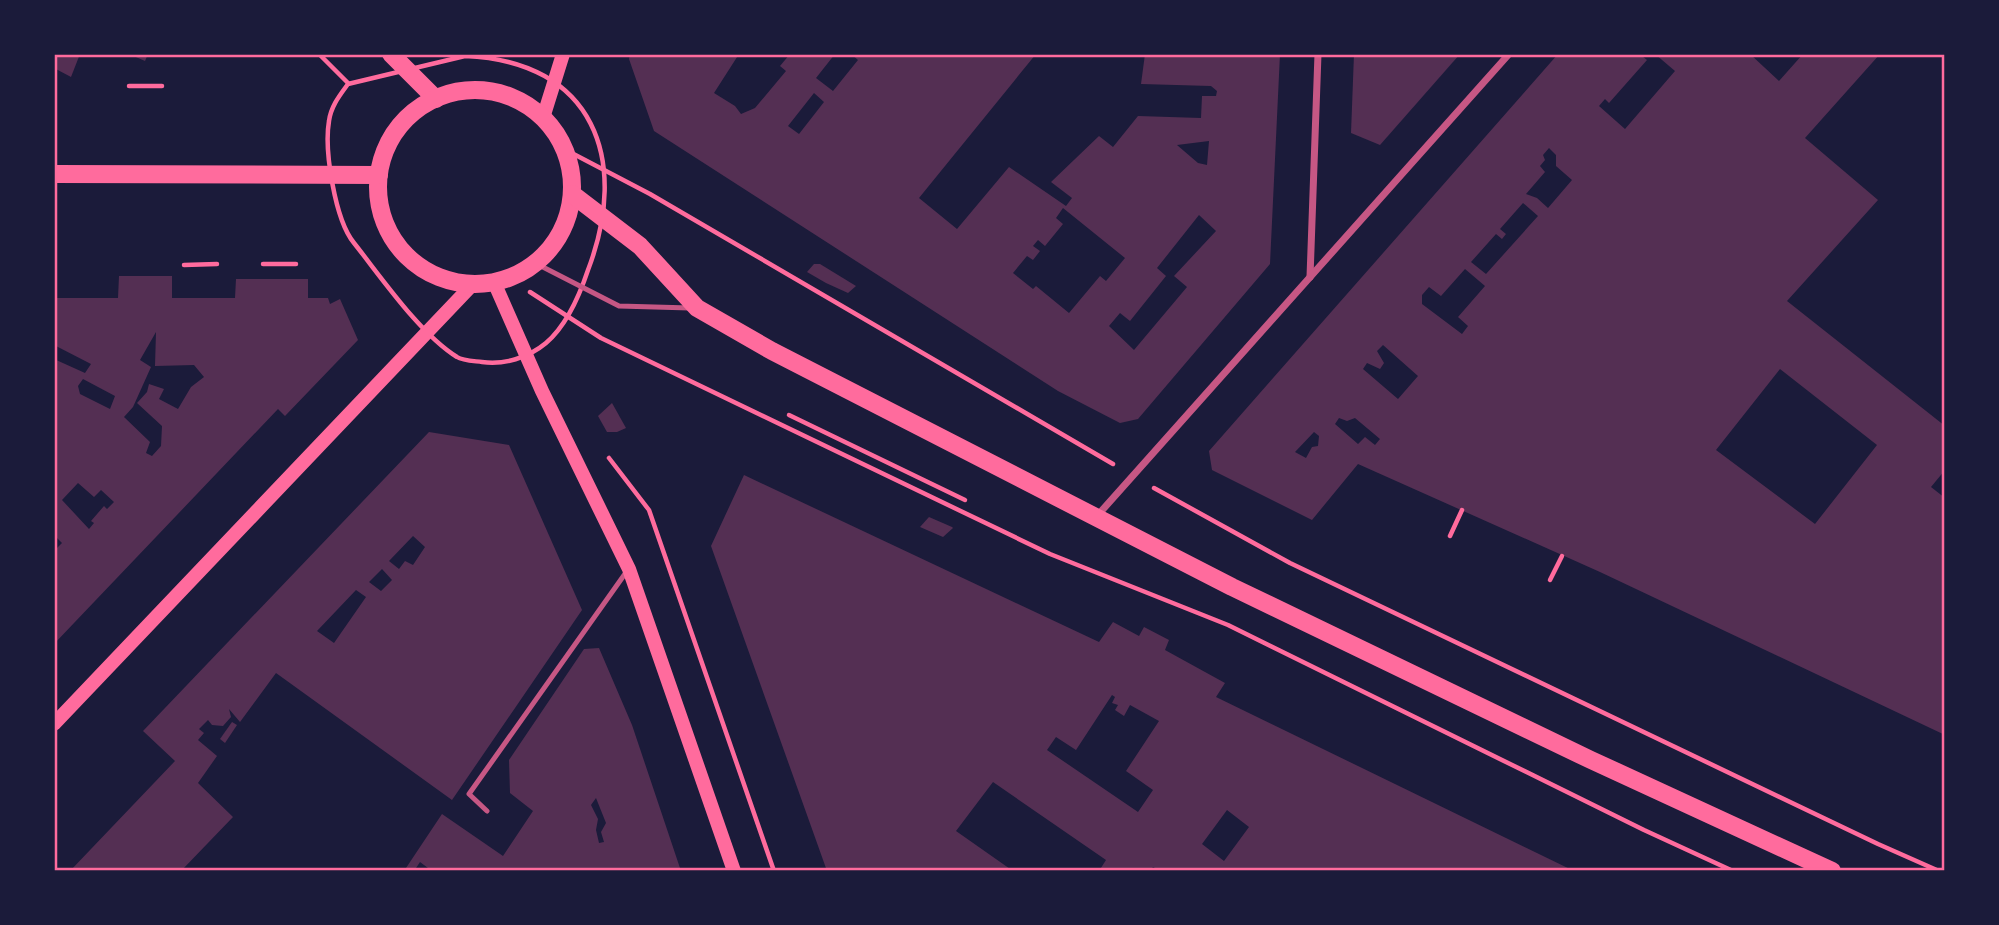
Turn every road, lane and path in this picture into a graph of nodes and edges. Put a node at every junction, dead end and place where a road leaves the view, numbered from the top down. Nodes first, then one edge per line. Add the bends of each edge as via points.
1 (319, 54) edge
2 (391, 54) edge
3 (563, 54) edge
4 (1318, 54) edge
5 (1509, 54) edge
6 (465, 56) dead end
7 (528, 67) dead end
8 (129, 86) dead end
9 (162, 86) dead end
10 (436, 99) junction
11 (577, 101) dead end
12 (543, 118) junction
13 (328, 122) dead end
14 (564, 149) junction
15 (606, 169) junction
16 (54, 174) edge
17 (379, 175) junction
18 (332, 183) dead end
19 (572, 194) junction
20 (535, 263) junction
21 (217, 264) dead end
22 (263, 264) dead end
23 (296, 264) dead end
24 (184, 265) dead end
25 (1310, 278) junction
26 (501, 280) junction
27 (473, 284) junction
28 (404, 306) dead end
29 (697, 308) junction
30 (567, 314) junction
31 (544, 344) dead end
32 (458, 358) dead end
33 (501, 365) dead end
34 (789, 415) dead end
35 (1104, 460) dead end
36 (965, 500) dead end
37 (1177, 500) dead end
38 (1462, 510) dead end
39 (1096, 517) junction
40 (1450, 536) dead end
41 (1562, 555) dead end
42 (629, 569) junction
43 (1550, 580) dead end
44 (54, 724) edge
45 (487, 811) dead end
46 (734, 871) edge
47 (1733, 871) edge
48 (1832, 871) edge
49 (1939, 871) edge

1 - 13 path via 348,83
2 - 10 main road
3 - 12 main road
4 - 25 street
5 - 25 street
6 - 7 path via 492,57
8 - 9 path
10 - 12 main road via 467,90 492,92 516,99
10 - 17 main road via 404,122 384,156
11 - 15 path via 595,131
12 - 14 main road
14 - 15 path
14 - 19 main road
15 - 35 path
16 - 17 main road
17 - 27 main road via 383,216 402,251 435,275
18 - 28 path via 348,236
19 - 20 main road via 555,242
19 - 29 main road via 640,246
20 - 26 main road
20 - 29 lane via 618,306
21 - 24 path
22 - 23 path
25 - 39 street
26 - 27 main road
26 - 30 path
26 - 42 main road via 542,391
27 - 44 main road
29 - 39 main road
30 - 31 path
30 - 47 path via 601,338 1037,548 1228,625
32 - 33 path
34 - 36 path
37 - 49 path via 1302,569
38 - 40 path
39 - 48 main road via 1578,754
41 - 43 path
42 - 45 lane via 469,794
42 - 46 main road

